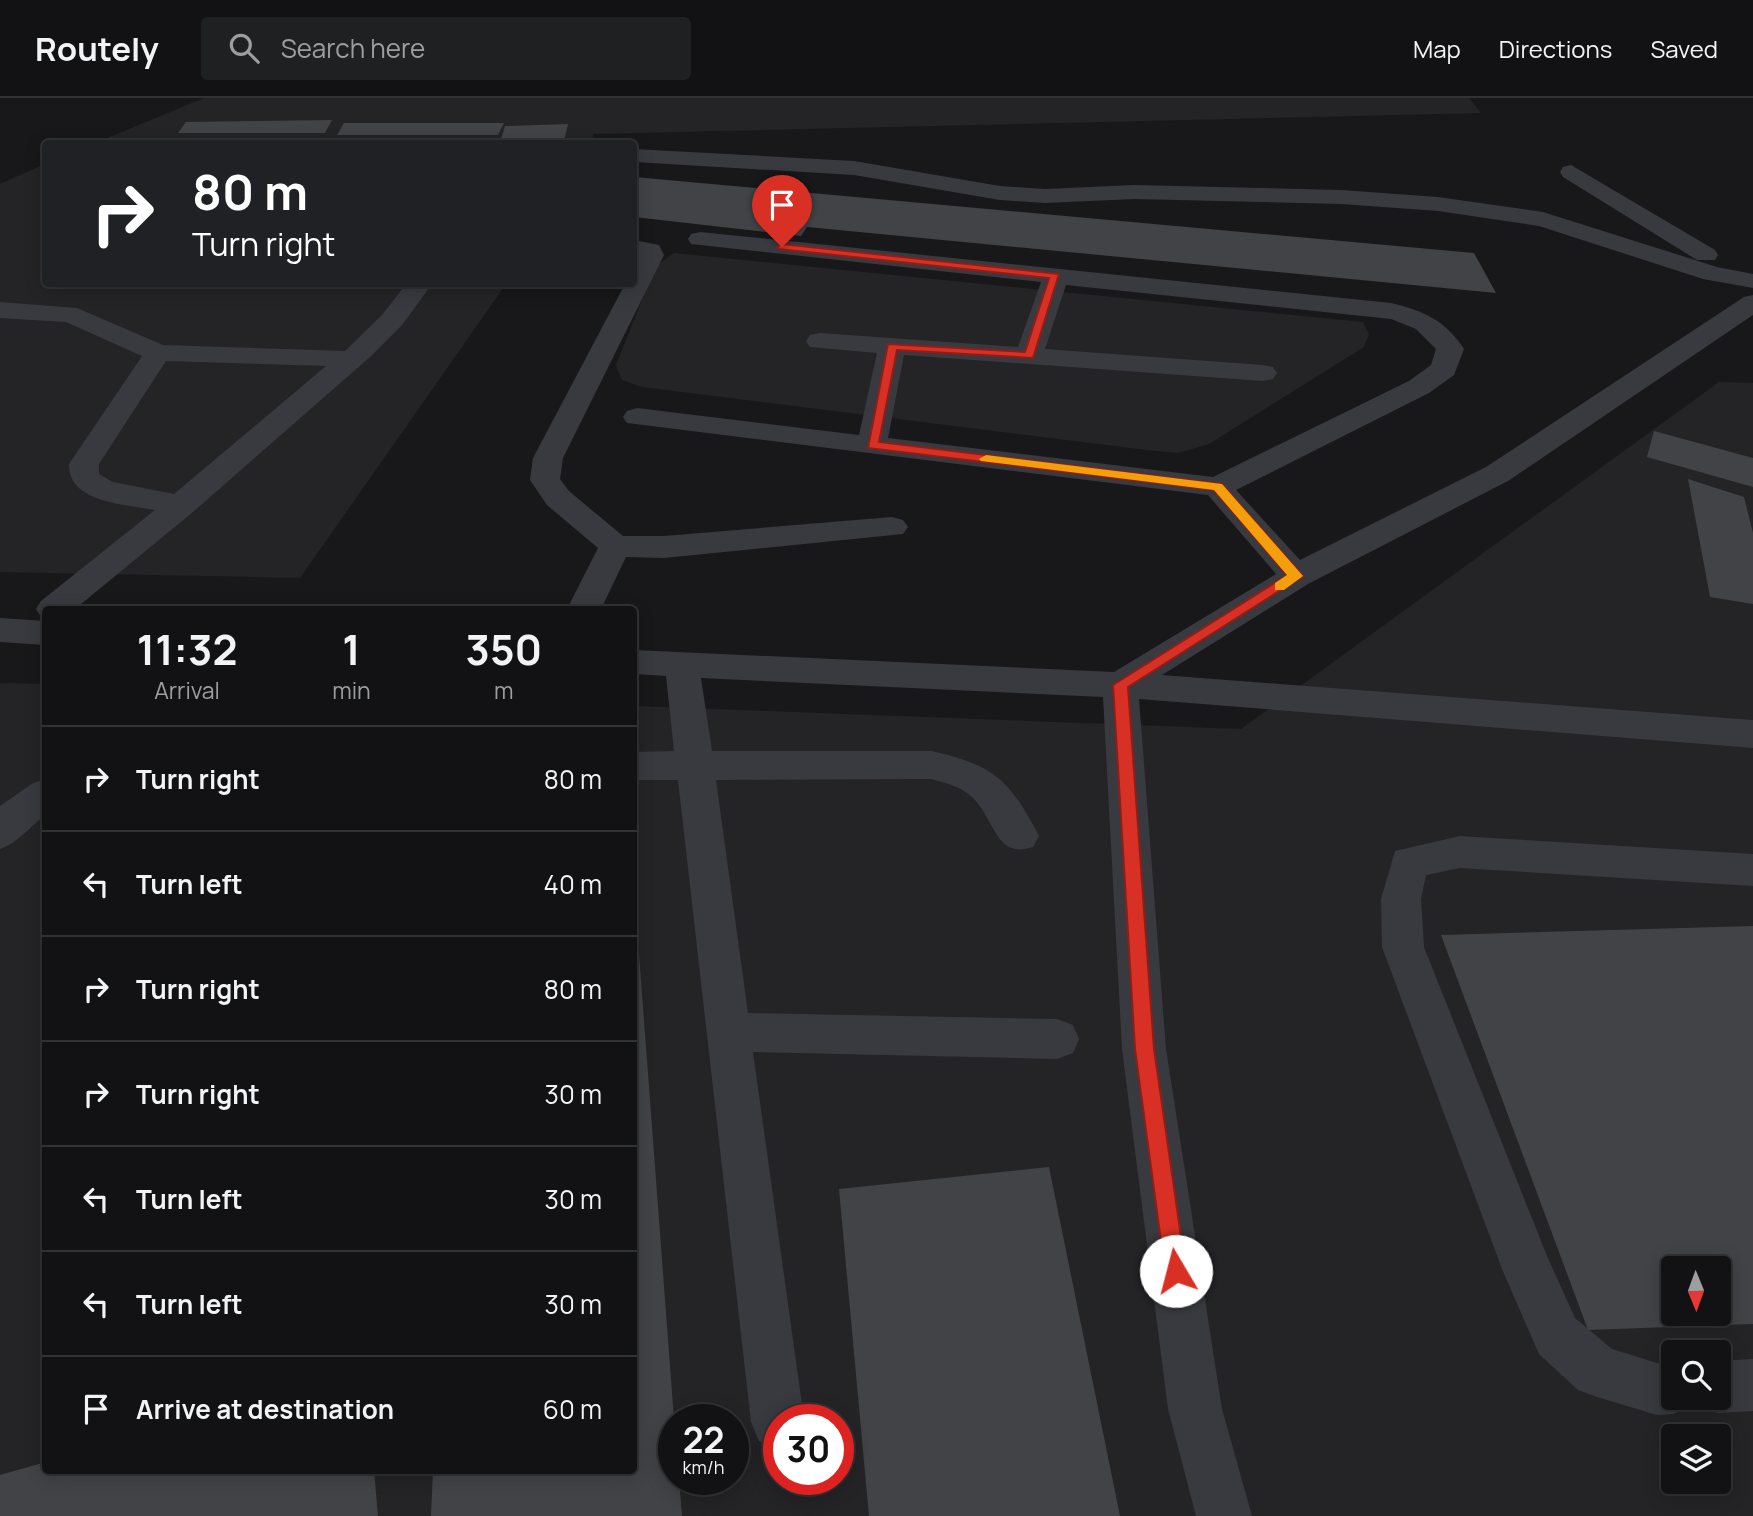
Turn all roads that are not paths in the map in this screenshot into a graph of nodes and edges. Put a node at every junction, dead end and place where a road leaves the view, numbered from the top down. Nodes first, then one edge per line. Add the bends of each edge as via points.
1 (637, 155) edge
2 (1571, 173) dead end
3 (700, 239) dead end
4 (637, 248) edge
5 (1056, 276) junction
6 (637, 284) edge
7 (417, 287) edge
8 (636, 287) edge
9 (1752, 289) edge
10 (0, 310) edge
11 (820, 341) dead end
12 (892, 346) junction
13 (158, 353) junction
14 (1029, 356) junction
15 (351, 359) junction
16 (1263, 373) dead end
17 (637, 417) dead end
18 (872, 445) junction
19 (1217, 487) junction
20 (181, 505) junction
21 (892, 527) dead end
22 (614, 546) junction
23 (1296, 576) junction
24 (57, 606) edge
25 (585, 606) edge
26 (637, 662) edge
27 (682, 665) junction
28 (1120, 685) junction
29 (1753, 734) edge
30 (637, 766) edge
31 (696, 767) junction
32 (42, 797) edge
33 (0, 833) edge
34 (1019, 836) dead end
35 (1753, 870) edge
36 (729, 1032) junction
37 (1057, 1039) dead end
38 (1753, 1385) edge
39 (1731, 1386) edge
40 (1661, 1389) edge
41 (776, 1404) edge
42 (1224, 1516) edge

1 - 9 street via 854,168 1000,193 1045,196 1134,191 1438,204 1543,219
2 - 9 street
3 - 5 street
4 - 6 street via 650,250 652,255
5 - 14 street
5 - 19 street via 1391,311 1419,318 1441,332 1450,349 1444,369 1419,387
7 - 15 street via 404,308
8 - 22 street via 548,458 545,480 558,498
9 - 23 street via 1497,474
10 - 13 street via 68,314
11 - 12 street
12 - 14 street
12 - 18 street
13 - 15 street
13 - 20 street via 84,464 84,478 104,490
14 - 16 street
15 - 20 street
17 - 18 street
18 - 19 street
19 - 23 street
20 - 24 street
21 - 22 street via 664,547
22 - 25 street
23 - 28 street
26 - 27 street
27 - 28 street
27 - 31 street
28 - 29 street
28 - 42 street via 1144,1049 1195,1409
30 - 31 street
31 - 34 street via 931,765 964,772 986,784
31 - 36 street
32 - 33 street via 9,820
35 - 40 street via 1460,852 1409,862 1401,899 1403,947 1557,1336 1597,1371
36 - 37 street
36 - 41 street
38 - 39 street

